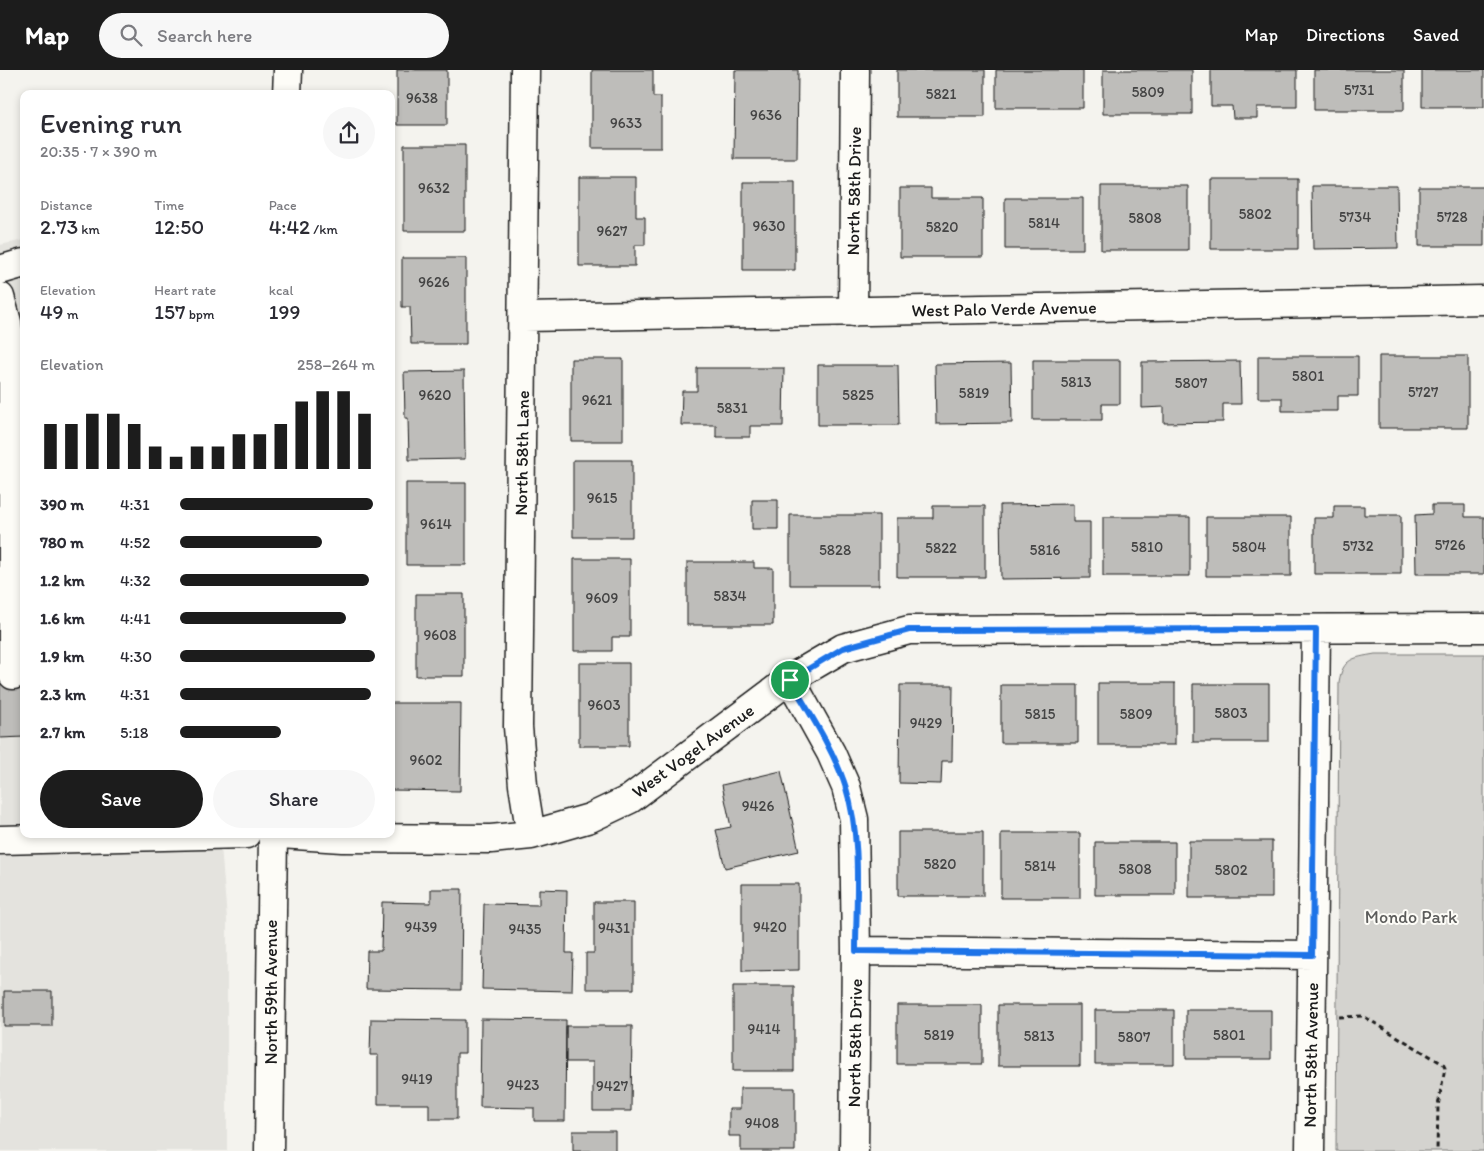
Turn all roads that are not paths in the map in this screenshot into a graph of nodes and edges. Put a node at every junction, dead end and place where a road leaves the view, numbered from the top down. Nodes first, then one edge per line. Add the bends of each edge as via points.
1 (288, 70) edge
2 (526, 70) edge
3 (856, 70) edge
4 (288, 90) edge
5 (20, 264) edge
6 (0, 270) edge
7 (0, 297) edge
8 (1484, 300) edge
9 (853, 312) junction
10 (524, 317) junction
11 (1484, 628) edge
12 (1316, 629) junction
13 (13, 675) dead end
14 (790, 680) junction
15 (531, 836) junction
16 (82, 838) edge
17 (273, 838) edge
18 (342, 838) edge
19 (0, 840) edge
20 (856, 951) junction
21 (1312, 955) junction
22 (270, 1151) edge
23 (854, 1151) edge
24 (1310, 1151) edge

1 - 4 street
2 - 10 street, North 58th Lane
3 - 9 street, North 58th Drive
5 - 6 street
7 - 13 street via 7,322 13,370
8 - 9 street, West Palo Verde Avenue
9 - 10 street, West Palo Verde Avenue
10 - 15 street, North 58th Lane via 518,727
11 - 12 street, West Vogel Avenue
12 - 14 street, West Vogel Avenue via 909,630 843,648
12 - 21 street, North 58th Avenue
14 - 15 street, West Vogel Avenue via 630,798 590,818
14 - 20 street, North 58th Drive via 831,753 846,787 854,819
15 - 18 street, West Vogel Avenue via 444,840
16 - 19 street
17 - 22 street, North 59th Avenue
20 - 21 street
20 - 23 street, North 58th Drive
21 - 24 street, North 58th Avenue

